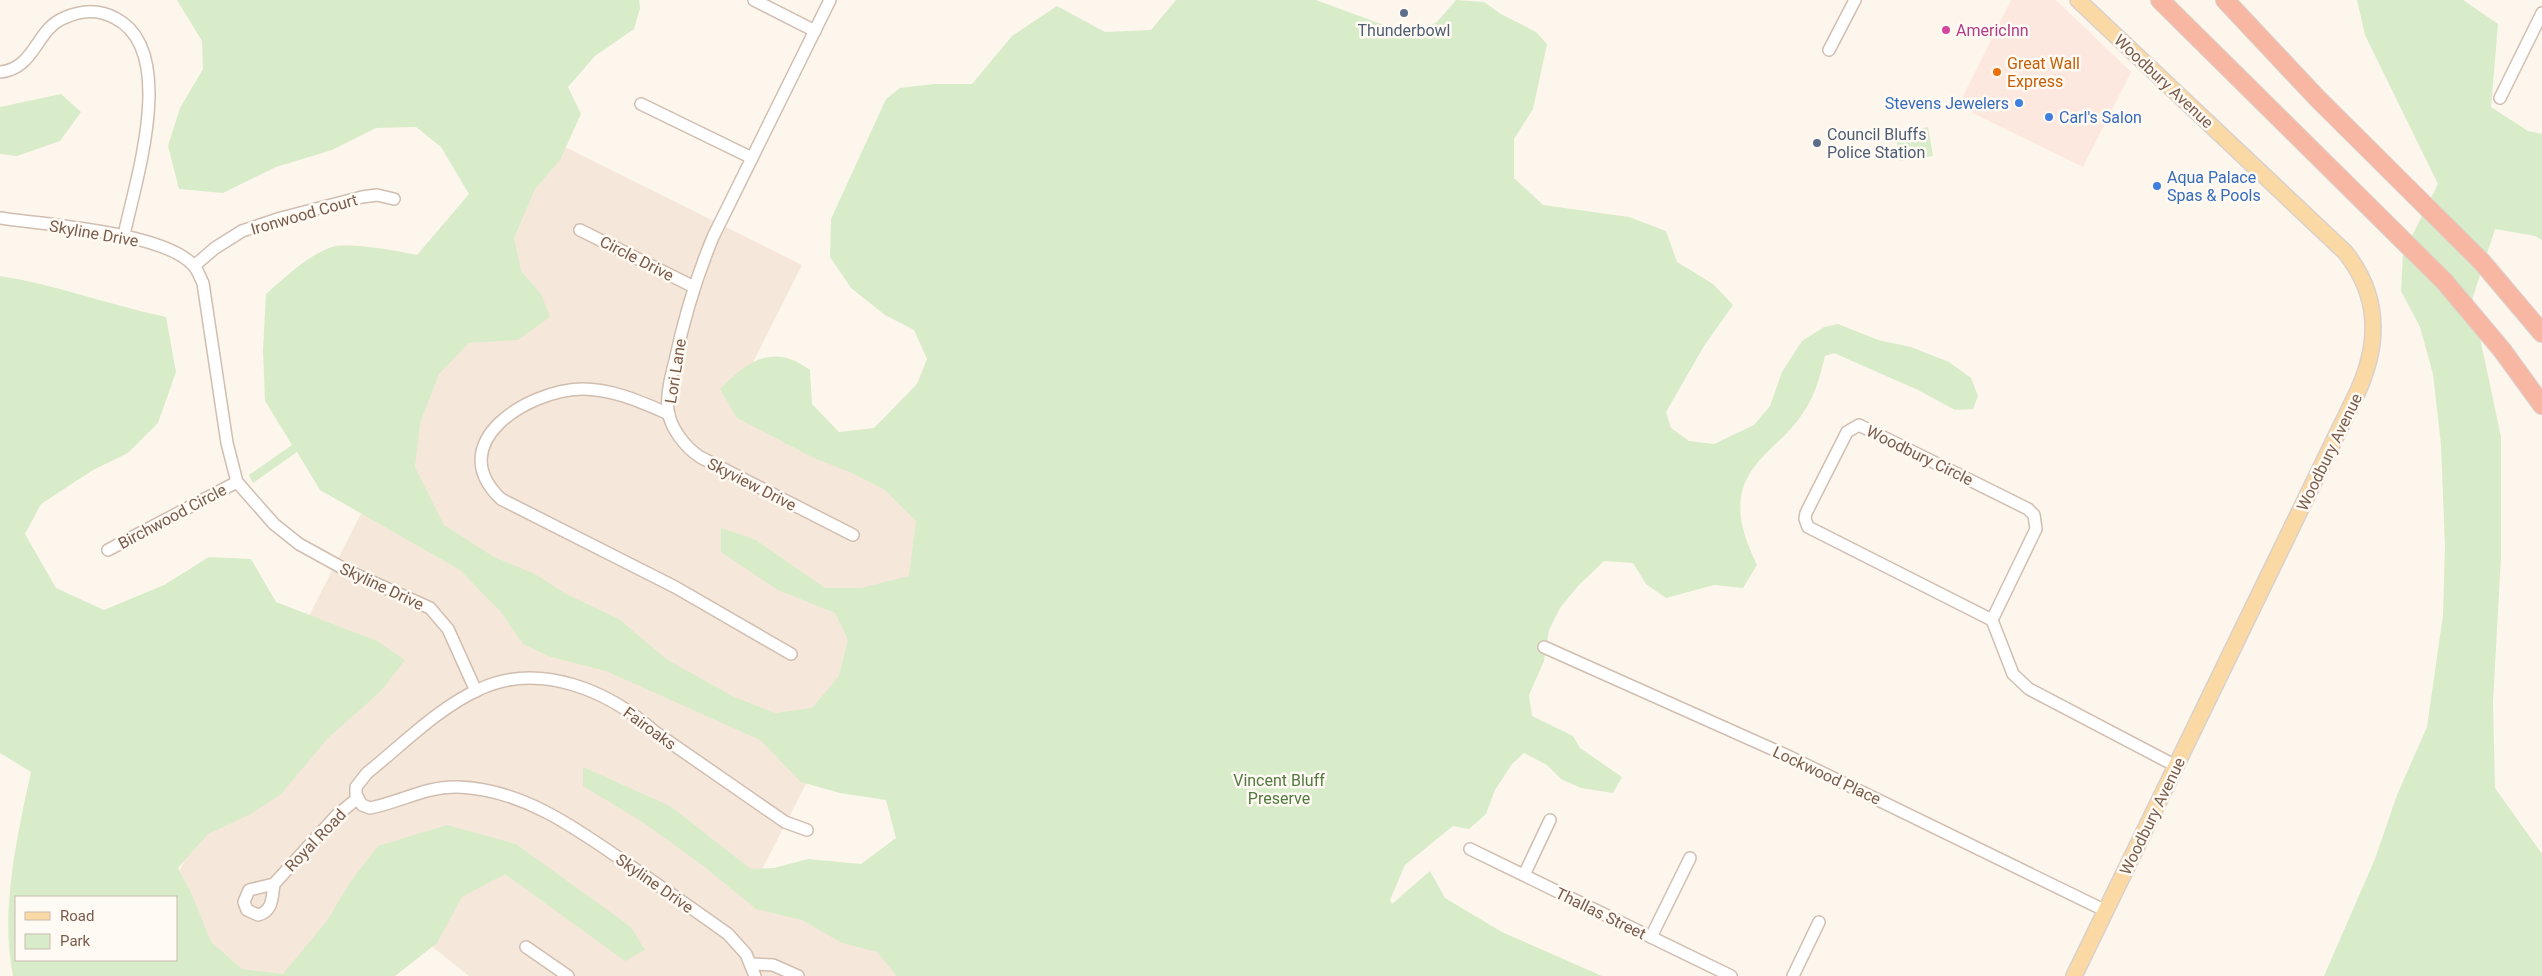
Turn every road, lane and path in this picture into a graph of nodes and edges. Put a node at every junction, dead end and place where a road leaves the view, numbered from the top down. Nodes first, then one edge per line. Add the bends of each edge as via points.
1 (754, 0) edge
2 (830, 0) edge
3 (1855, 0) edge
4 (2078, 0) edge
5 (2147, 0) edge
6 (2160, 0) edge
7 (2225, 0) edge
8 (2235, 0) edge
9 (2542, 13) edge
10 (815, 31) junction
11 (1830, 50) dead end
12 (2220, 62) junction
13 (0, 72) edge
14 (2318, 98) junction
15 (2500, 98) dead end
16 (641, 104) dead end
17 (752, 158) junction
18 (394, 199) dead end
19 (0, 218) edge
20 (580, 230) dead end
21 (124, 235) junction
22 (194, 266) junction
23 (694, 286) junction
24 (2542, 333) edge
25 (2542, 404) edge
26 (669, 414) junction
27 (237, 482) junction
28 (853, 535) dead end
29 (108, 550) dead end
30 (1992, 620) junction
31 (1544, 647) dead end
32 (790, 654) dead end
33 (476, 691) junction
34 (2176, 766) junction
35 (358, 798) junction
36 (1550, 820) dead end
37 (807, 830) dead end
38 (1470, 850) dead end
39 (1690, 858) dead end
40 (1524, 875) junction
41 (274, 884) dead end
42 (2106, 910) junction
43 (1820, 922) dead end
44 (1651, 937) junction
45 (526, 947) dead end
46 (751, 964) junction
47 (568, 976) edge
48 (754, 976) edge
49 (798, 976) edge
50 (1731, 976) edge
51 (1793, 976) edge
52 (2074, 976) edge

1 - 10 street
2 - 10 street, Lori Lane
3 - 11 street
4 - 34 main road, Woodbury Avenue via 2337,243 2358,270 2373,313 2372,355 2358,391
5 - 12 highway
6 - 12 highway
7 - 14 highway
8 - 14 highway
9 - 15 street
10 - 17 street, Lori Lane
12 - 25 highway via 2444,281
13 - 21 street via 14,69 30,57 57,21 80,12 107,14 130,28 145,56 150,99
14 - 24 highway via 2482,262
16 - 17 street
17 - 23 street, Lori Lane via 713,237
18 - 22 street, Ironwood Court via 377,195 362,197 258,225 227,240
19 - 21 street, Skyline Drive
20 - 23 street, Circle Drive
21 - 22 street, Skyline Drive via 170,250
22 - 27 street, Skyline Drive via 203,283 227,443
23 - 26 street, Lori Lane via 672,371
26 - 28 street, Skyview Drive via 681,440 700,457
26 - 32 street, Lori Lane via 613,392 582,389 542,397 512,413 489,434 481,455 484,478 501,499 675,587
27 - 29 street, Birchwood Circle
27 - 33 street, Skyline Drive via 274,524 299,544 348,571 430,608 448,629
30 - 30 street, Woodbury Circle via 2036,529 2034,515 2028,509 1862,426 1847,432 1806,513 1808,527
30 - 34 street via 2013,674 2029,689
31 - 42 street, Lockwood Place via 1790,757
33 - 35 street via 452,705 367,773 356,787
33 - 37 street, Fairoaks via 494,684 531,678 584,688 636,715 655,732 785,822
34 - 42 main road, Woodbury Avenue
35 - 41 street, Royal Road via 337,815
35 - 46 street, Skyline Drive via 362,805 370,808 428,790 459,787 496,793 546,811 728,934
36 - 40 street
38 - 40 street, Thallas Street
39 - 44 street
40 - 44 street, Thallas Street
42 - 52 main road, Woodbury Avenue
43 - 51 street
44 - 50 street, Thallas Street
45 - 47 street
46 - 48 street, Skyline Drive
46 - 49 street via 773,965

